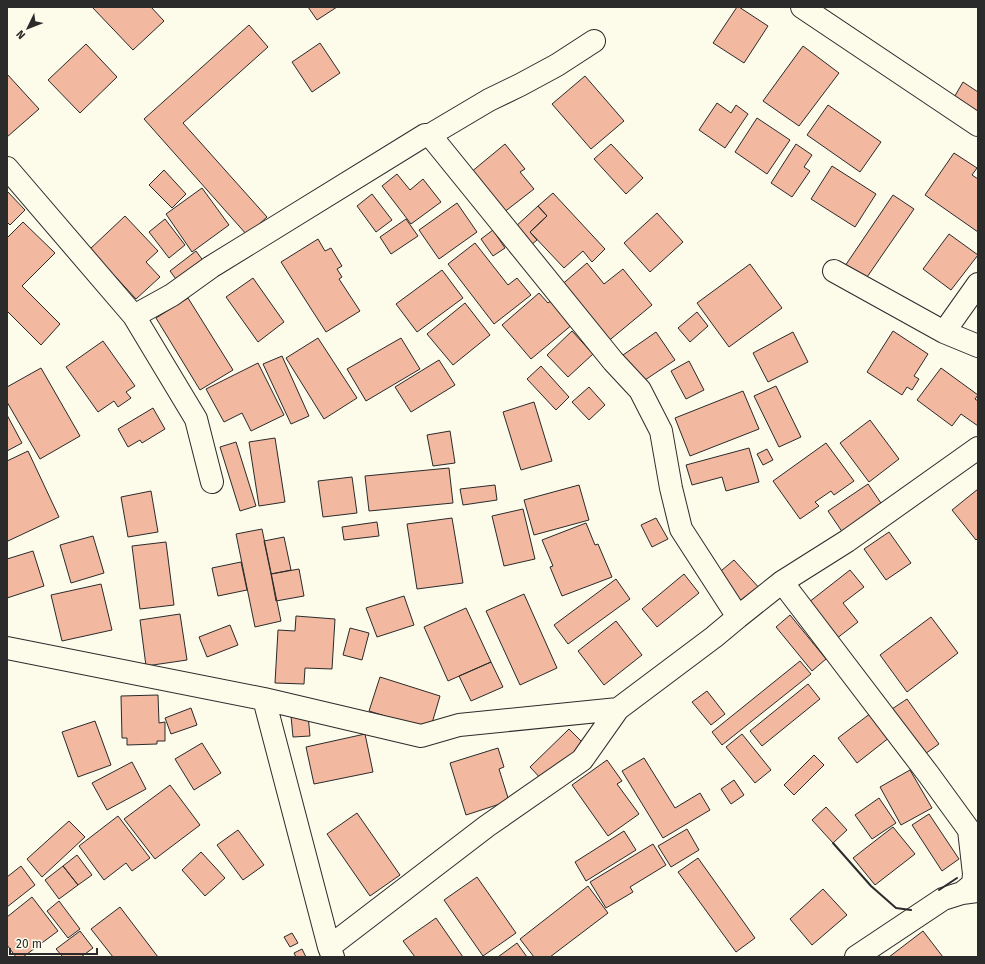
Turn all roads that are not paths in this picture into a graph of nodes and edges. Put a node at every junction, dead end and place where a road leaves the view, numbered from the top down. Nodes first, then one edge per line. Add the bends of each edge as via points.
1 (802, 7) edge
2 (594, 41) dead end
3 (978, 125) edge
4 (430, 135) junction
5 (7, 168) edge
6 (834, 271) dead end
7 (978, 284) edge
8 (134, 316) junction
9 (944, 332) junction
10 (978, 346) edge
11 (978, 448) edge
12 (212, 482) dead end
13 (782, 582) junction
14 (738, 617) junction
15 (7, 648) edge
16 (264, 699) junction
17 (618, 709) junction
18 (970, 892) edge
19 (331, 952) edge
20 (856, 957) edge

1 - 3 street
2 - 4 street via 557,65 489,100
4 - 8 street via 425,135 211,267 172,295
4 - 14 street via 613,361 640,390 661,431 681,530
5 - 8 street
6 - 9 street
7 - 9 street
8 - 12 street via 196,418
9 - 10 street
11 - 13 street via 847,541
13 - 14 street
13 - 18 street via 969,830 974,874
14 - 17 street
15 - 16 street
16 - 17 street via 421,736 459,725
16 - 19 street
17 - 19 street via 582,760 487,826
18 - 20 street via 943,900

